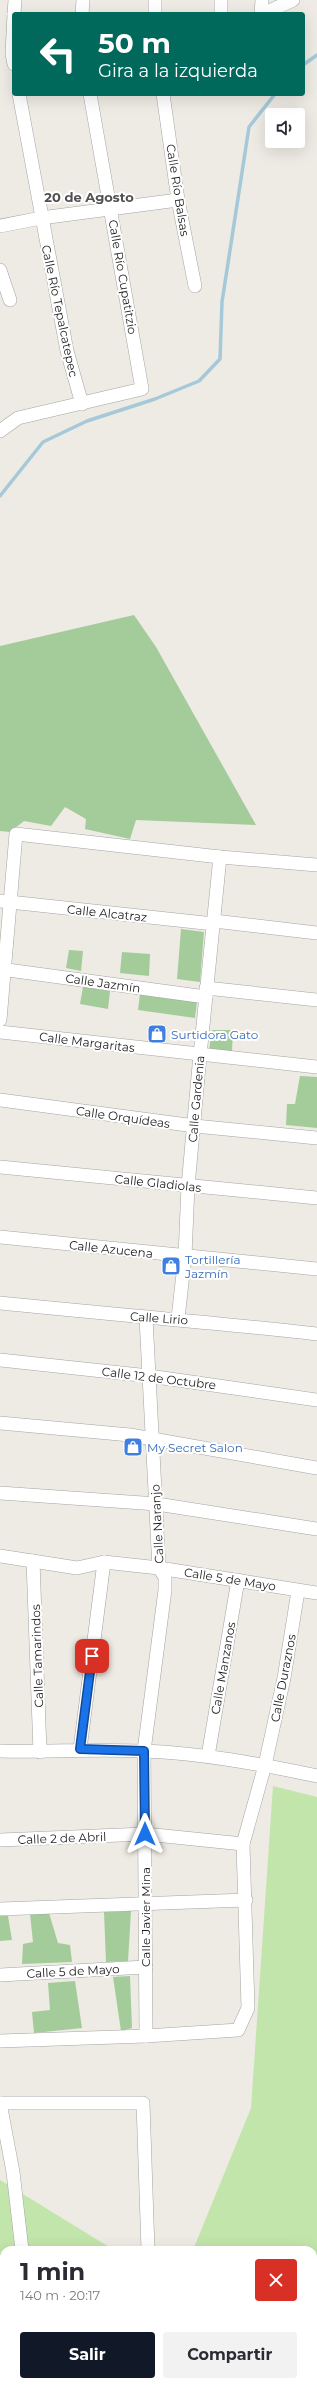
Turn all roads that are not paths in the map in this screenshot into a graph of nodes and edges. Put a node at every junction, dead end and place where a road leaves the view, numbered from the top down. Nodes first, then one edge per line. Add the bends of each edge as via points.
1 (15, 0) edge
2 (83, 0) edge
3 (155, 0) edge
4 (221, 0) edge
5 (262, 0) edge
6 (293, 0) edge
7 (14, 12) edge
8 (82, 12) edge
9 (155, 12) edge
10 (221, 12) edge
11 (262, 12) edge
12 (266, 12) edge
13 (12, 36) edge
14 (10, 57) edge
15 (19, 96) edge
16 (90, 96) edge
17 (163, 96) edge
18 (178, 200) junction
19 (112, 210) junction
20 (41, 218) junction
21 (0, 226) edge
22 (0, 270) edge
23 (195, 286) dead end
24 (10, 300) dead end
25 (82, 404) junction
26 (0, 431) edge
27 (220, 857) junction
28 (317, 865) edge
29 (6, 902) edge
30 (214, 923) junction
31 (317, 933) edge
32 (3, 969) edge
33 (206, 993) junction
34 (317, 1000) edge
35 (0, 1020) edge
36 (0, 1032) edge
37 (200, 1055) junction
38 (317, 1067) edge
39 (0, 1100) edge
40 (195, 1126) junction
41 (317, 1138) edge
42 (0, 1167) edge
43 (188, 1186) junction
44 (317, 1198) edge
45 (0, 1237) edge
46 (185, 1256) junction
47 (317, 1269) edge
48 (0, 1303) edge
49 (146, 1318) junction
50 (178, 1318) junction
51 (317, 1334) edge
52 (0, 1360) edge
53 (149, 1376) junction
54 (317, 1400) edge
55 (0, 1423) edge
56 (150, 1439) junction
57 (317, 1468) edge
58 (0, 1493) edge
59 (157, 1504) junction
60 (317, 1529) edge
61 (0, 1556) edge
62 (33, 1561) junction
63 (104, 1562) junction
64 (159, 1568) junction
65 (238, 1580) junction
66 (298, 1591) junction
67 (317, 1594) edge
68 (80, 1749) junction
69 (0, 1751) edge
70 (144, 1751) junction
71 (40, 1752) junction
72 (208, 1756) junction
73 (265, 1765) junction
74 (317, 1776) edge
75 (145, 1834) junction
76 (0, 1840) edge
77 (243, 1844) junction
78 (246, 1900) junction
79 (145, 1904) junction
80 (0, 1909) edge
81 (146, 1967) junction
82 (0, 1975) edge
83 (146, 2036) junction
84 (0, 2041) edge
85 (0, 2103) edge
86 (6, 2172) edge
87 (21, 2246) edge
88 (148, 2246) edge

1 - 7 street
2 - 8 street
3 - 9 street
4 - 10 street
5 - 11 street
6 - 12 street
13 - 14 street
15 - 20 street, Calle Río Tepalcatepec
16 - 19 street, Calle Río Cupatitzio
17 - 18 street, Calle Río Balsas
18 - 19 street via 163,200
18 - 23 street, Calle Río Balsas
19 - 20 street
19 - 25 street, Calle Río Cupatitzio via 142,389
20 - 21 street
20 - 25 street, Calle Río Tepalcatepec via 67,351
22 - 24 street
25 - 26 street via 18,418
27 - 28 street
27 - 29 street via 16,834
27 - 30 street, Calle Gardenia
29 - 30 street, Calle Alcatraz
29 - 32 street
30 - 31 street, Calle Alcatraz
30 - 33 street, Calle Gardenia
32 - 33 street, Calle Jazmín
32 - 35 street
33 - 34 street, Calle Jazmín
33 - 37 street, Calle Gardenia
36 - 37 street, Calle Margaritas
37 - 38 street, Calle Margaritas
37 - 40 street, Calle Gardenia
39 - 40 street, Calle Orquídeas
40 - 41 street, Calle Orquídeas
40 - 43 street, Calle Gardenia
42 - 43 street, Calle Gladiolas
43 - 44 street, Calle Gladiolas
43 - 46 street, Calle Gardenia
45 - 46 street, Calle Azucena
46 - 47 street, Calle Azucena
46 - 50 street, Calle Gardenia
48 - 49 street, Calle Lirio
49 - 50 street, Calle Lirio
49 - 53 street, Calle Naranjo
50 - 51 street, Calle Lirio
52 - 53 street, Calle 12 de Octubre
53 - 54 street, Calle 12 de Octubre
53 - 56 street, Calle Naranjo
55 - 56 street via 130,1434
56 - 57 street
56 - 59 street, Calle Naranjo
58 - 59 street
59 - 60 street
59 - 64 street, Calle Naranjo
61 - 62 street, Calle 5 de Mayo
62 - 63 street, Calle 5 de Mayo via 77,1568
62 - 71 street, Calle Tamarindos
63 - 64 street, Calle 5 de Mayo
63 - 68 street
64 - 65 street, Calle 5 de Mayo
64 - 70 street, Calle Naranjo via 165,1577 165,1590
65 - 66 street, Calle 5 de Mayo
65 - 72 street, Calle Manzanos
66 - 67 street, Calle 5 de Mayo
66 - 73 street, Calle Duraznos via 284,1678
68 - 70 street
68 - 71 street
69 - 71 street
70 - 72 street
70 - 75 street, Calle Javier Mina
72 - 73 street
73 - 74 street
73 - 77 street, Calle Duraznos
75 - 76 street, Calle 2 de Abril
75 - 77 street, Calle 2 de Abril
75 - 79 street, Calle Javier Mina
77 - 78 street, Calle Duraznos
78 - 79 street
78 - 83 street, Calle Duraznos via 248,2008 238,2030
79 - 80 street
79 - 81 street, Calle Javier Mina
81 - 82 street, Calle 5 de Mayo
81 - 83 street, Calle Javier Mina
83 - 84 street
85 - 86 street
85 - 88 street via 143,2103
86 - 87 street

